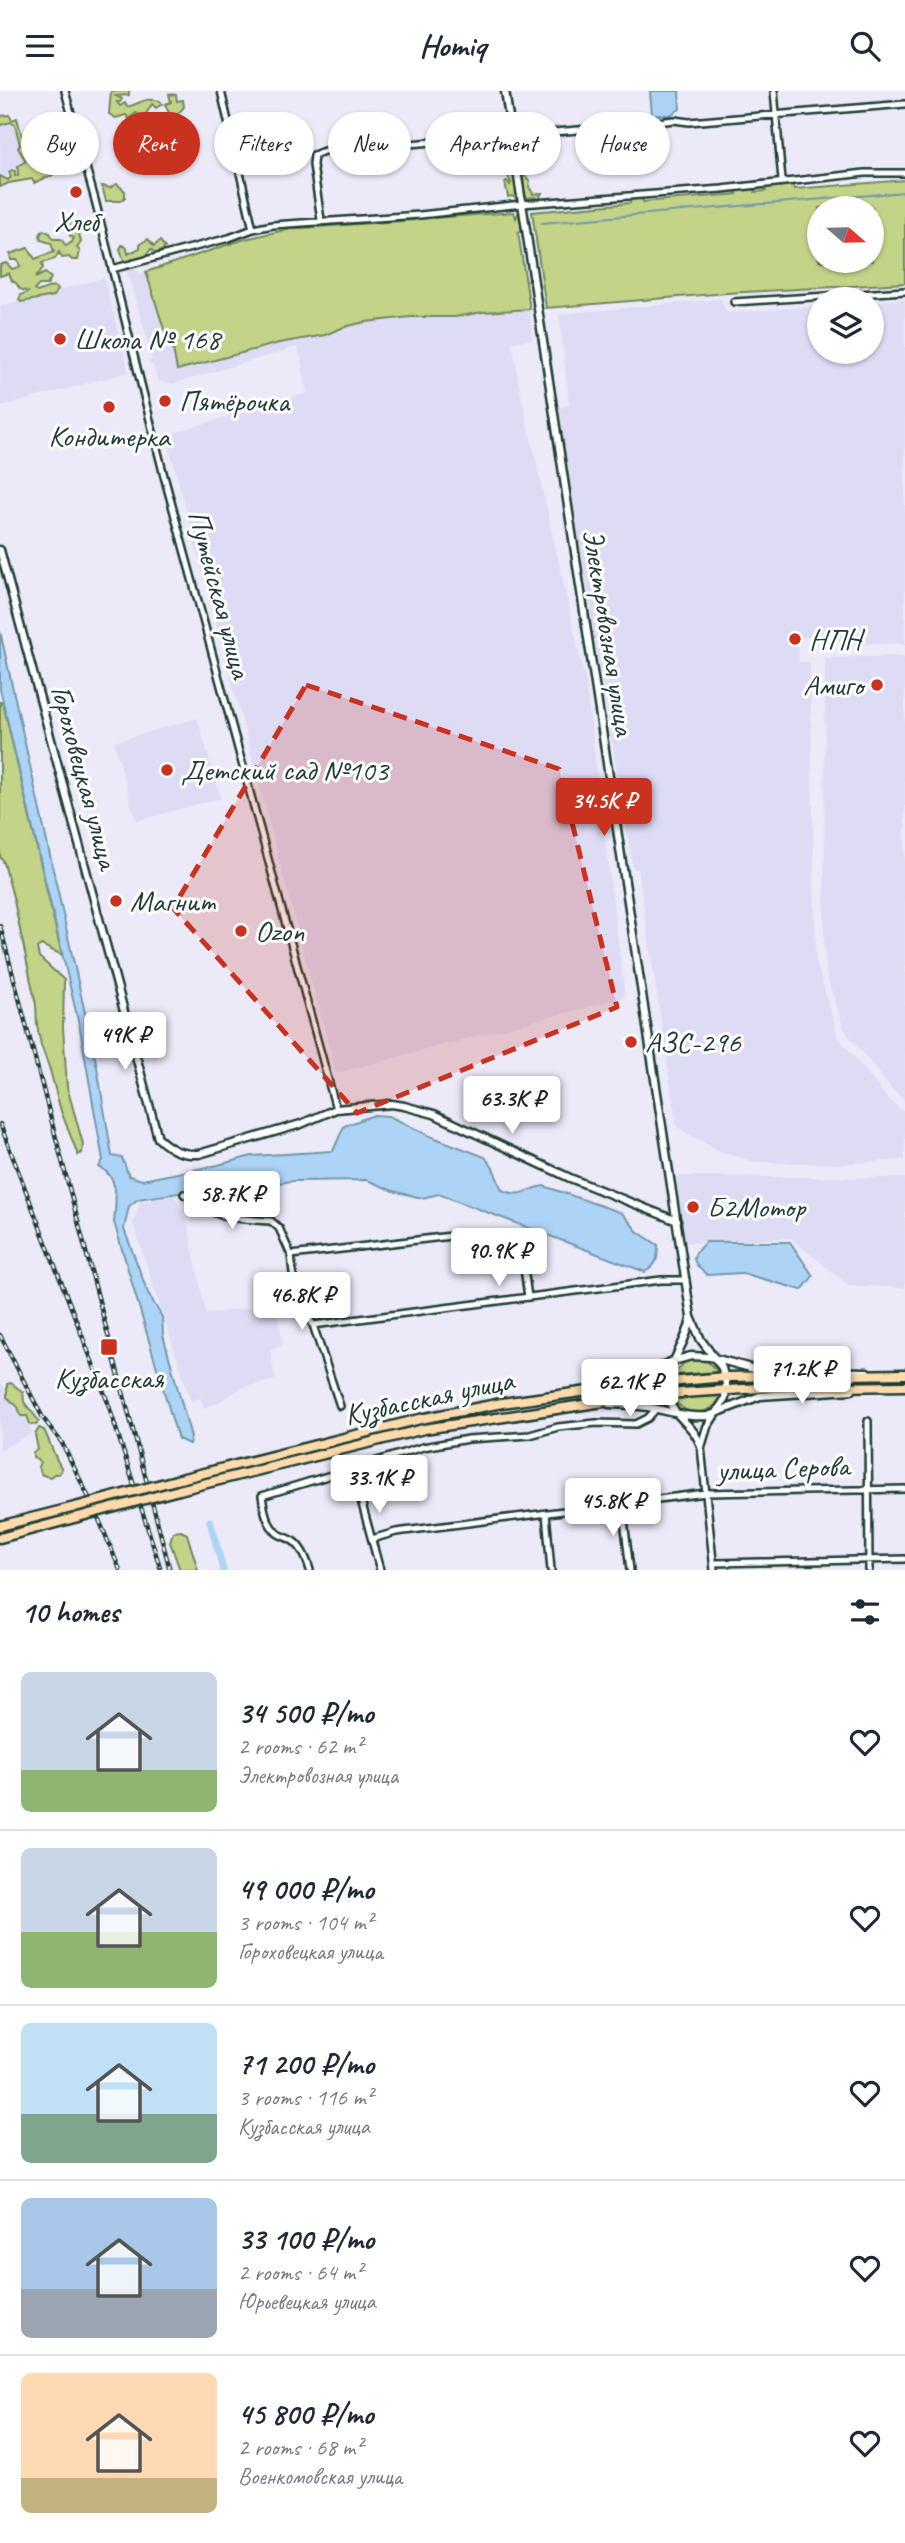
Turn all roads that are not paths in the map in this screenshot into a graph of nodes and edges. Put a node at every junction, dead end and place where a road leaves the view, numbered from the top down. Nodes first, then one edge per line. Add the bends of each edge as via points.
1 (65, 91) edge
2 (221, 91) edge
3 (505, 91) edge
4 (774, 91) edge
5 (905, 103) edge
6 (508, 112) edge
7 (776, 115) junction
8 (561, 132) edge
9 (425, 143) edge
10 (905, 173) edge
11 (517, 175) edge
12 (782, 180) junction
13 (522, 204) junction
14 (321, 220) junction
15 (253, 229) junction
16 (112, 269) junction
17 (905, 291) edge
18 (734, 303) dead end
19 (0, 550) edge
20 (336, 1109) junction
21 (184, 1194) dead end
22 (677, 1221) junction
23 (291, 1255) junction
24 (686, 1280) junction
25 (528, 1297) junction
26 (691, 1317) junction
27 (313, 1325) junction
28 (715, 1358) junction
29 (676, 1360) junction
30 (905, 1374) edge
31 (886, 1375) junction
32 (725, 1377) junction
33 (666, 1382) junction
34 (884, 1386) junction
35 (905, 1386) edge
36 (726, 1390) junction
37 (582, 1392) junction
38 (666, 1394) junction
39 (583, 1405) junction
40 (340, 1406) dead end
41 (656, 1409) junction
42 (716, 1413) junction
43 (680, 1415) junction
44 (868, 1421) dead end
45 (702, 1447) junction
46 (352, 1467) junction
47 (868, 1489) junction
48 (905, 1489) edge
49 (706, 1493) junction
50 (622, 1503) junction
51 (546, 1513) junction
52 (0, 1526) edge
53 (0, 1538) edge
54 (372, 1539) junction
55 (905, 1559) edge
56 (869, 1560) junction
57 (799, 1563) junction
58 (714, 1567) edge
59 (310, 1570) edge
60 (380, 1570) edge
61 (551, 1570) edge
62 (630, 1570) edge
63 (799, 1570) edge
64 (869, 1570) edge

1 - 16 street, Путейская улица
2 - 15 street
3 - 6 street, Электровозная улица
4 - 7 street
5 - 7 street
7 - 8 street
7 - 12 street
9 - 14 street via 314,155
10 - 12 street
11 - 13 street, Электровозная улица
12 - 13 street
13 - 14 street
13 - 22 street, Электровозная улица
14 - 15 street
15 - 16 street
16 - 20 street, Путейская улица
17 - 18 street
19 - 20 street, Гороховецкая улица via 158,1138 174,1151 199,1154
20 - 22 street via 391,1104 419,1109 569,1178
21 - 23 street via 223,1217 271,1221
22 - 24 street, Электровозная улица
23 - 25 street via 451,1236 518,1257
23 - 27 street via 295,1292
24 - 25 street
24 - 26 street, Электровозная улица
25 - 27 street
26 - 28 street
26 - 29 street
27 - 40 street
28 - 29 street
28 - 31 street via 765,1370
28 - 32 street
29 - 33 street
29 - 37 street via 648,1374
30 - 31 main road, Кузбасская улица
31 - 32 main road, Кузбасская улица
32 - 33 main road, Кузбасская улица
32 - 36 street
33 - 37 main road, Кузбасская улица
33 - 38 street
34 - 35 main road, Кузбасская улица
34 - 36 main road, Кузбасская улица
34 - 42 street via 760,1396
36 - 38 main road, Кузбасская улица
36 - 42 street
37 - 52 main road, Кузбасская улица, bridge via 420,1419
38 - 39 main road, Кузбасская улица
38 - 43 street
39 - 41 street
39 - 53 main road, Кузбасская улица, bridge via 424,1429
41 - 43 street
41 - 46 street, Кузбасская улица via 636,1424 596,1423 530,1435 454,1441
42 - 43 street
42 - 45 street
43 - 45 street
44 - 47 street
45 - 49 street
46 - 54 street
46 - 59 street, Кузбасская улица via 262,1496 270,1524 302,1551
47 - 48 street, улица Серова
47 - 49 street, улица Серова
47 - 56 street
49 - 50 street, улица Серова
49 - 58 street
50 - 51 street, улица Серова
50 - 62 street
51 - 54 street, улица Серова
51 - 61 street
54 - 60 street
55 - 56 street
56 - 57 street
56 - 64 street
57 - 58 street
57 - 63 street

